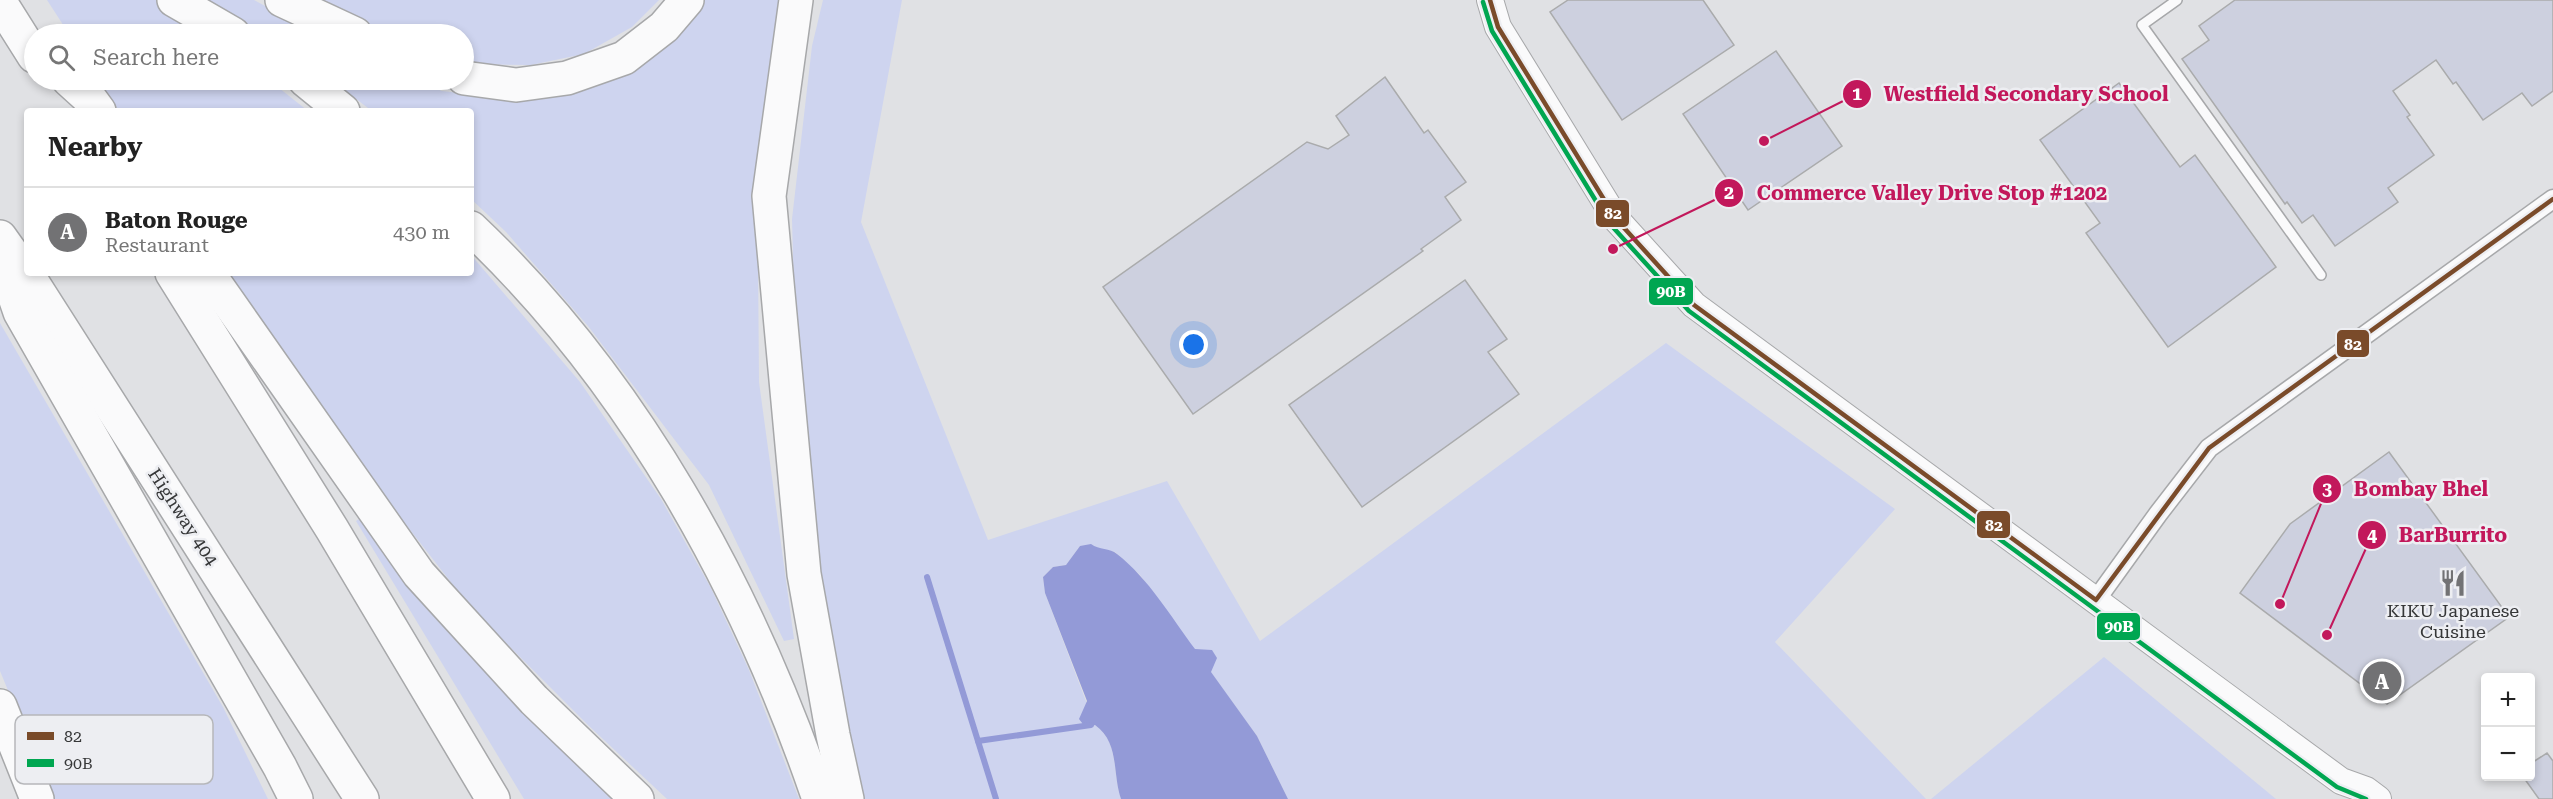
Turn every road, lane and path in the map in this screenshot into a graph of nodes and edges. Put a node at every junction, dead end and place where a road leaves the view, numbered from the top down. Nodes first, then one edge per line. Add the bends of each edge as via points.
1 (174, 0) edge
2 (282, 0) edge
3 (687, 0) edge
4 (796, 0) edge
5 (1490, 0) edge
6 (2177, 0) edge
7 (0, 2) edge
8 (216, 24) edge
9 (334, 24) edge
10 (24, 37) edge
11 (474, 80) edge
12 (55, 90) edge
13 (80, 90) edge
14 (317, 90) edge
15 (67, 108) edge
16 (97, 108) edge
17 (339, 108) edge
18 (2553, 199) edge
19 (474, 231) edge
20 (0, 237) edge
21 (0, 254) edge
22 (24, 272) edge
23 (2321, 275) dead end
24 (27, 276) edge
25 (174, 276) edge
26 (210, 276) edge
27 (2096, 600) junction
28 (0, 706) edge
29 (15, 744) edge
30 (31, 784) edge
31 (2345, 790) edge
32 (37, 799) edge
33 (296, 799) edge
34 (362, 799) edge
35 (493, 799) edge
36 (637, 799) edge
37 (819, 799) edge
38 (847, 799) edge
39 (2378, 799) edge

1 - 8 highway
2 - 9 highway
3 - 11 highway via 664,27 624,58 567,78 516,86
4 - 38 highway via 769,196 804,574
5 - 27 street via 1498,27 1616,219 1694,305
6 - 23 lane via 2142,25
7 - 10 highway
12 - 15 highway
13 - 16 highway
14 - 17 highway
18 - 27 street via 2209,448
19 - 37 highway via 514,268 605,380 675,485 730,583 794,725
20 - 22 highway, Highway 404
21 - 33 highway via 20,312
24 - 34 highway, Highway 404
25 - 35 highway via 332,529
26 - 36 highway via 419,574 534,700
27 - 31 street
28 - 29 highway
30 - 32 highway
31 - 39 street via 2366,790

